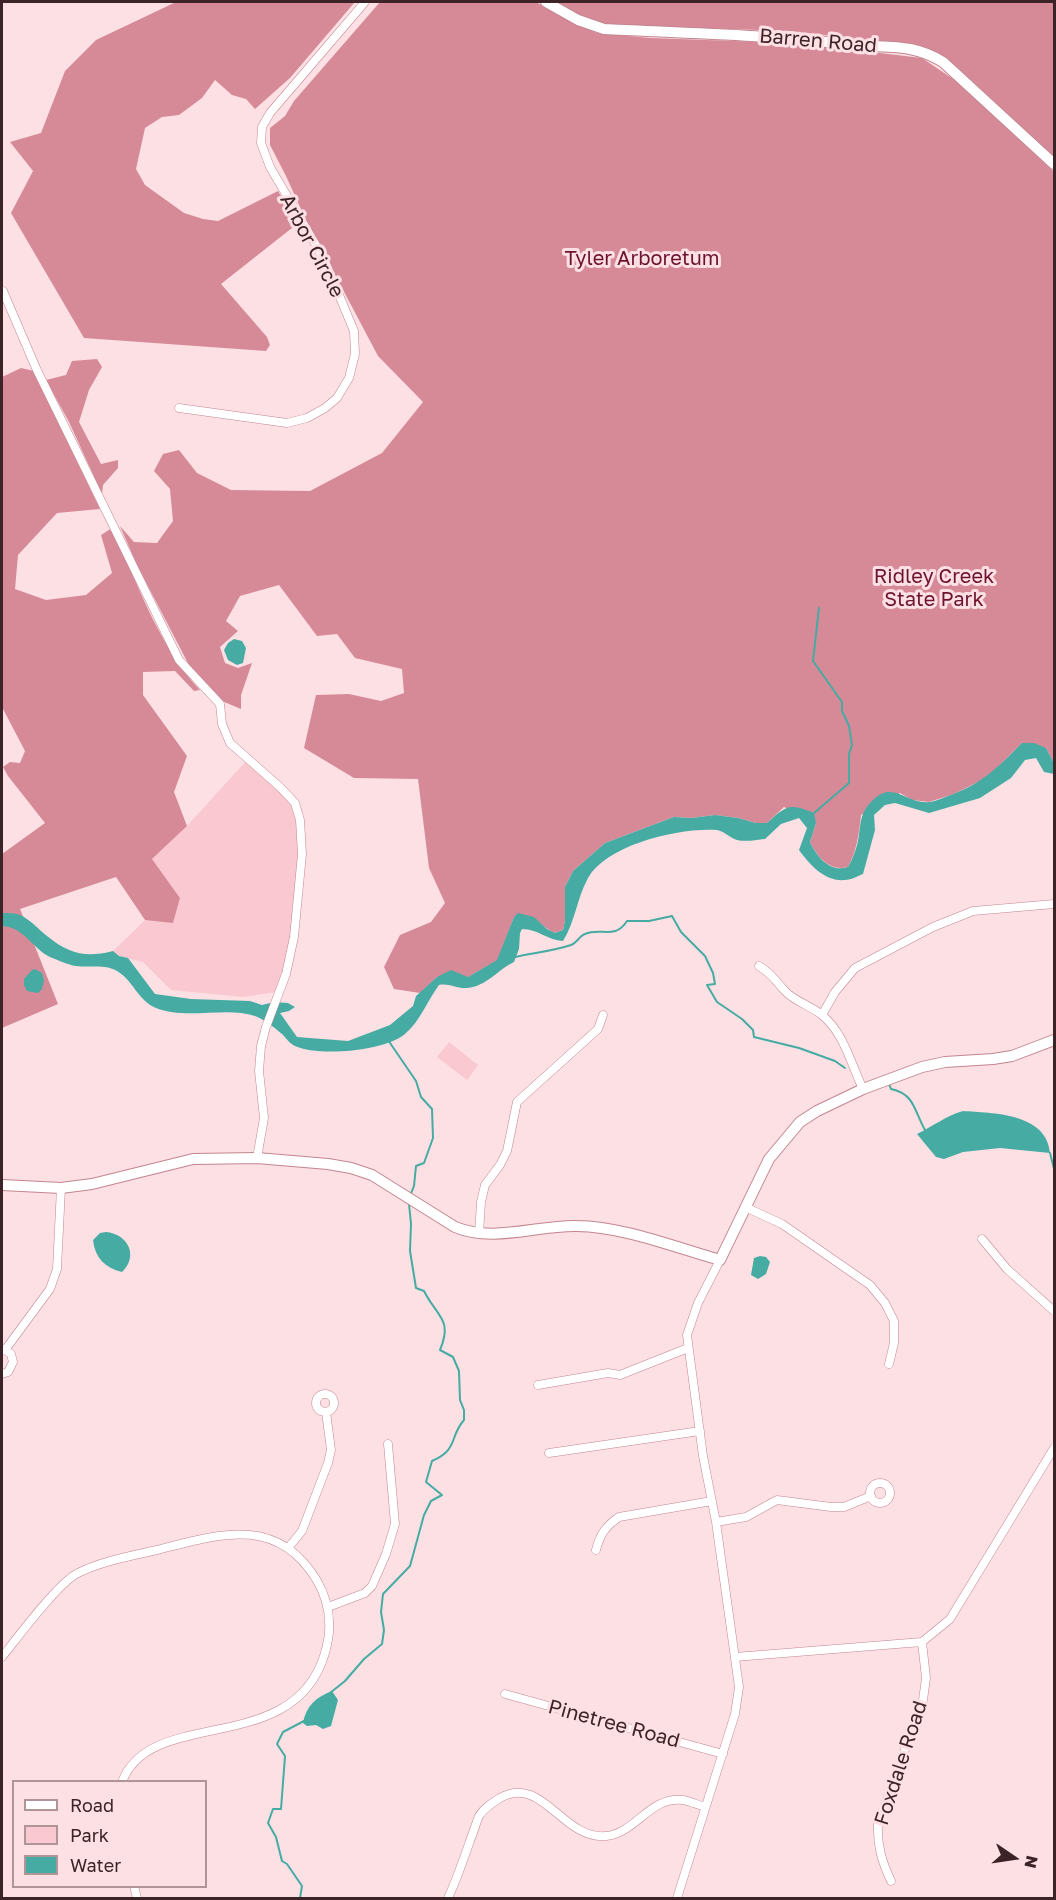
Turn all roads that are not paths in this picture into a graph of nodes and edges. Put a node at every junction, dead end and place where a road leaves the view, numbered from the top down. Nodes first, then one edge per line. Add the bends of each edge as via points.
1 (365, 2) edge
2 (546, 2) edge
3 (1054, 164) edge
4 (3, 291) dead end
5 (179, 408) dead end
6 (1054, 904) edge
7 (759, 966) dead end
8 (603, 1015) dead end
9 (822, 1015) junction
10 (1054, 1040) edge
11 (863, 1089) junction
12 (257, 1158) junction
13 (2, 1185) edge
14 (61, 1188) junction
15 (745, 1208) junction
16 (479, 1234) junction
17 (982, 1239) dead end
18 (720, 1260) junction
19 (1054, 1311) edge
20 (688, 1348) junction
21 (3, 1349) edge
22 (889, 1364) dead end
23 (2, 1374) edge
24 (538, 1385) dead end
25 (326, 1412) dead end
26 (700, 1431) junction
27 (388, 1444) dead end
28 (1054, 1448) edge
29 (549, 1452) dead end
30 (871, 1496) dead end
31 (712, 1501) junction
32 (716, 1522) junction
33 (288, 1548) junction
34 (597, 1550) dead end
35 (328, 1607) junction
36 (922, 1642) junction
37 (2, 1657) edge
38 (735, 1657) junction
39 (505, 1694) dead end
40 (723, 1754) junction
41 (123, 1780) edge
42 (705, 1807) junction
43 (891, 1881) dead end
44 (448, 1899) edge
45 (677, 1899) edge

1 - 5 street, Arbor Circle via 270,113 261,133 270,167 324,259 354,331 355,354 349,378 337,398 325,408 287,423
2 - 3 street, Barren Road via 604,29 817,40 909,48 929,54 943,62
4 - 12 street via 36,368 179,660 220,704 222,724 230,743 282,788 295,803 300,820 302,854 294,937 286,974 261,1046 259,1071 264,1118
6 - 9 street via 973,911 933,927 855,968
7 - 9 street via 773,975 787,993
8 - 16 street via 598,1029 517,1102 507,1151 483,1194
9 - 11 street via 834,1027
10 - 11 street via 1012,1056 922,1067
11 - 15 street via 800,1122 769,1159
12 - 14 street via 193,1159 92,1185
12 - 16 street via 328,1164 364,1172 455,1227
13 - 14 street
14 - 21 street via 57,1269 50,1289
15 - 18 street
15 - 22 street via 784,1226 870,1285 894,1321
16 - 18 street via 598,1227
17 - 19 street via 1007,1269
18 - 20 street via 690,1323
20 - 24 street via 620,1375 608,1373
20 - 26 street
21 - 23 street via 13,1362 11,1369
25 - 33 street via 331,1450 328,1463 302,1531
26 - 29 street
26 - 31 street
27 - 35 street via 395,1524 386,1554 365,1593
28 - 36 street via 950,1619
30 - 32 street via 844,1507 777,1500 746,1517
31 - 32 street
31 - 34 street via 620,1517 607,1526
32 - 38 street
33 - 35 street via 312,1573
33 - 37 street via 251,1534 232,1533 76,1574
35 - 41 street via 330,1631 325,1654 302,1694 266,1717 163,1743 134,1761
36 - 38 street
36 - 43 street, Foxdale Road via 926,1678 923,1700 878,1824 882,1863
38 - 40 street via 739,1687
39 - 40 street, Pinetree Road
40 - 42 street
42 - 44 street via 683,1800 664,1802 622,1831 593,1836 579,1831 533,1796 503,1796 479,1817
42 - 45 street

